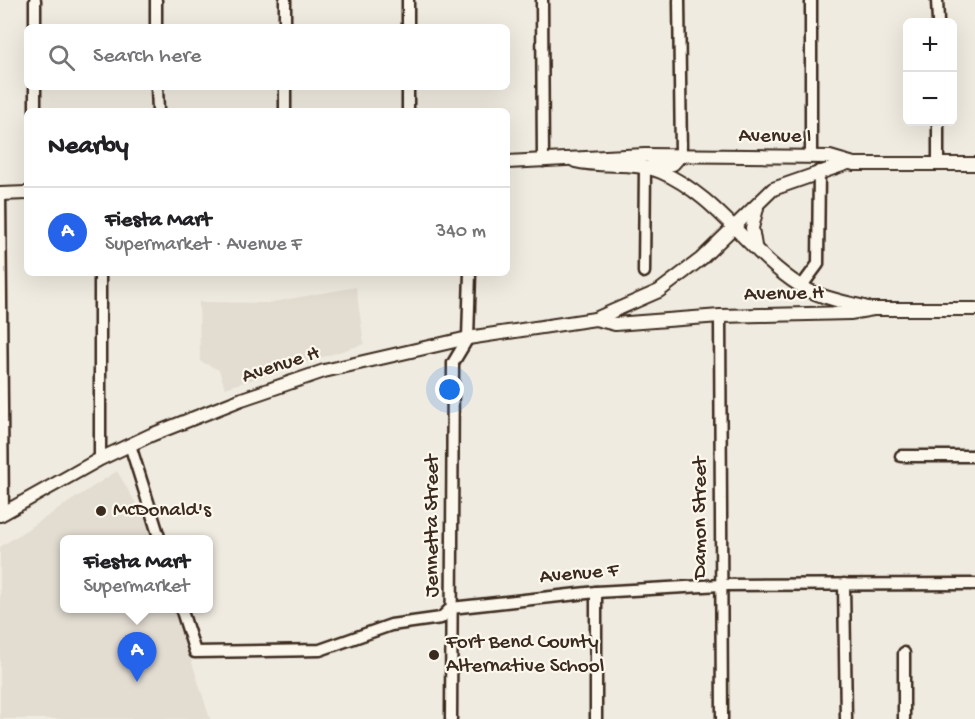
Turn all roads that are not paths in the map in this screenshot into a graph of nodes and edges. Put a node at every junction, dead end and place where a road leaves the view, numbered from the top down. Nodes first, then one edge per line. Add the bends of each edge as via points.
1 (35, 0) edge
2 (156, 0) edge
3 (285, 0) edge
4 (408, 0) edge
5 (542, 0) edge
6 (679, 0) edge
7 (811, 0) edge
8 (937, 0) edge
9 (938, 18) edge
10 (35, 24) edge
11 (156, 24) edge
12 (285, 24) edge
13 (408, 24) edge
14 (35, 90) edge
15 (157, 90) edge
16 (285, 90) edge
17 (408, 90) edge
18 (35, 108) edge
19 (158, 108) edge
20 (285, 108) edge
21 (408, 108) edge
22 (938, 126) edge
23 (681, 155) junction
24 (811, 157) junction
25 (543, 161) junction
26 (574, 161) junction
27 (510, 162) edge
28 (848, 163) junction
29 (938, 164) junction
30 (975, 164) edge
31 (645, 168) junction
32 (819, 171) junction
33 (0, 194) edge
34 (24, 194) edge
35 (763, 200) junction
36 (735, 228) junction
37 (756, 249) junction
38 (644, 272) dead end
39 (100, 276) edge
40 (470, 276) edge
41 (801, 286) junction
42 (873, 309) junction
43 (975, 309) edge
44 (720, 316) junction
45 (595, 318) junction
46 (468, 338) junction
47 (130, 445) junction
48 (901, 456) dead end
49 (975, 456) edge
50 (100, 459) junction
51 (1, 514) edge
52 (158, 535) edge
53 (844, 584) junction
54 (975, 584) edge
55 (721, 585) junction
56 (596, 592) junction
57 (451, 608) junction
58 (182, 613) edge
59 (904, 653) dead end
60 (451, 719) edge
61 (596, 719) edge
62 (722, 719) edge
63 (846, 719) edge
64 (904, 719) edge

1 - 10 street
2 - 11 street
3 - 12 street
4 - 13 street
5 - 25 street
6 - 23 street
7 - 24 street
8 - 9 street
14 - 18 street
15 - 19 street
16 - 20 street
17 - 21 street
22 - 29 street
23 - 24 main road, Avenue I
23 - 26 main road, Avenue I via 593,156
23 - 31 main road via 673,164
24 - 28 main road, Avenue I via 830,157
25 - 26 main road, Avenue I
25 - 27 main road, Avenue I
26 - 31 main road, Avenue I via 593,166
28 - 29 main road, Avenue I
28 - 32 main road, Avenue H
29 - 30 main road, Avenue I
31 - 36 main road, Avenue I via 692,189
31 - 38 street
32 - 35 main road, Avenue H via 773,189
32 - 41 street via 818,264
33 - 34 main road
33 - 51 street
35 - 36 main road, Avenue H
35 - 37 main road via 753,220 752,240
36 - 37 main road, Avenue I
36 - 45 main road, Avenue H via 659,291
37 - 41 main road, Avenue I
39 - 50 street
40 - 46 street
41 - 42 main road, Avenue I
42 - 43 main road, Avenue H
42 - 44 main road, Avenue H
44 - 45 main road, Avenue H via 615,324
44 - 55 street, Damon Street
45 - 46 main road, Avenue H
46 - 47 main road, Avenue H via 324,371 242,399
46 - 57 street, Jennetta Street via 453,363
47 - 50 main road, Avenue H
47 - 52 street
48 - 49 street
50 - 51 main road, Avenue H
53 - 54 street, Avenue F
53 - 55 street, Avenue F
53 - 63 street
55 - 56 street, Avenue F
55 - 62 street, Damon Street
56 - 57 street, Avenue F
56 - 61 street
57 - 58 street, Avenue F via 441,618 392,625 320,650 195,652
57 - 60 street, Jennetta Street
59 - 64 street

